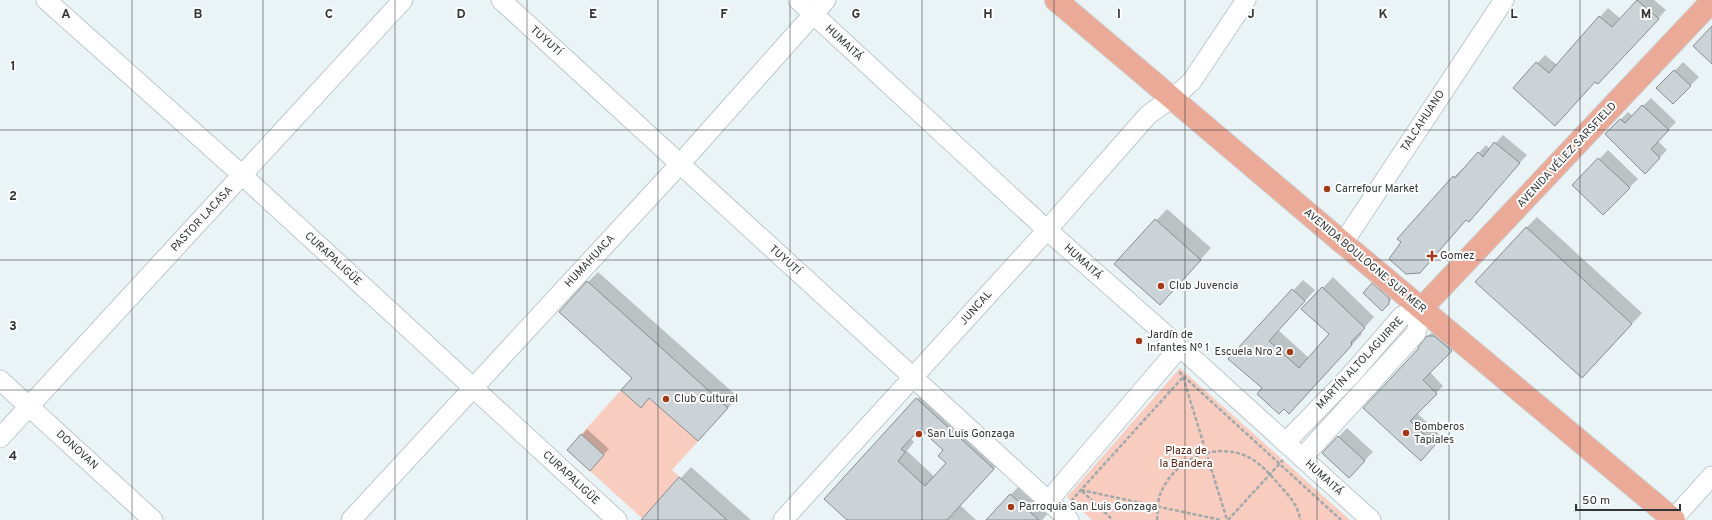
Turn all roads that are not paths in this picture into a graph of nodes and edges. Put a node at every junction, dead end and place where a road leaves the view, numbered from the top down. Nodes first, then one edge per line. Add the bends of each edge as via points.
1 (46, 0) edge
2 (403, 0) edge
3 (501, 0) edge
4 (798, 0) edge
5 (826, 0) edge
6 (1056, 0) edge
7 (1246, 0) edge
8 (1504, 0) edge
9 (1712, 1) edge
10 (814, 14) junction
11 (1171, 97) junction
12 (680, 164) junction
13 (242, 175) junction
14 (1047, 230) junction
15 (1343, 243) junction
16 (1422, 308) junction
17 (1173, 355) junction
18 (913, 376) junction
19 (1350, 376) junction
20 (0, 380) edge
21 (472, 388) junction
22 (1364, 390) junction
23 (28, 406) junction
24 (0, 438) edge
25 (1293, 450) junction
26 (1712, 476) edge
27 (1060, 511) edge
28 (153, 520) edge
29 (351, 520) edge
30 (617, 520) edge
31 (783, 520) edge
32 (1371, 520) edge
33 (1673, 520) edge

1 - 13 street, CURAPALIGÜE
2 - 13 street, PASTOR LACASA
3 - 12 street, TUYUTÍ
4 - 10 street, HUMAITÁ
5 - 10 street, HUMAHUACA
6 - 11 main road, AVENIDA BOULOGNE SUR MER
7 - 11 street, JUNCAL via 1192,81
8 - 15 street, TALCAHUANO
9 - 16 main road, AVENIDA VÉLEZ SARSFIELD
10 - 12 street, HUMAHUACA
10 - 14 street, HUMAITÁ
11 - 14 street, JUNCAL via 1148,115
11 - 15 main road, AVENIDA BOULOGNE SUR MER
12 - 18 street, TUYUTÍ
12 - 21 street, HUMAHUACA
13 - 21 street, CURAPALIGÜE
13 - 23 street, PASTOR LACASA
14 - 17 street, HUMAITÁ
14 - 18 street, JUNCAL
15 - 16 main road, AVENIDA BOULOGNE SUR MER
16 - 19 street, MARTÍN ALTOLAGUIRRE via 1402,316
16 - 22 street, MARTÍN ALTOLAGUIRRE via 1416,333
16 - 33 main road, AVENIDA BOULOGNE SUR MER
17 - 25 street, HUMAITÁ via 1199,364
17 - 27 street via 1074,484
18 - 27 street, TUYUTÍ
18 - 31 street, JUNCAL
19 - 22 street
19 - 25 street, MARTÍN ALTOLAGUIRRE
20 - 23 street, DONOVAN
21 - 29 street, HUMAHUACA
21 - 30 street, CURAPALIGÜE
22 - 25 street, MARTÍN ALTOLAGUIRRE
23 - 24 street, PASTOR LACASA
23 - 28 street, DONOVAN
25 - 32 street, HUMAITÁ
26 - 33 street

